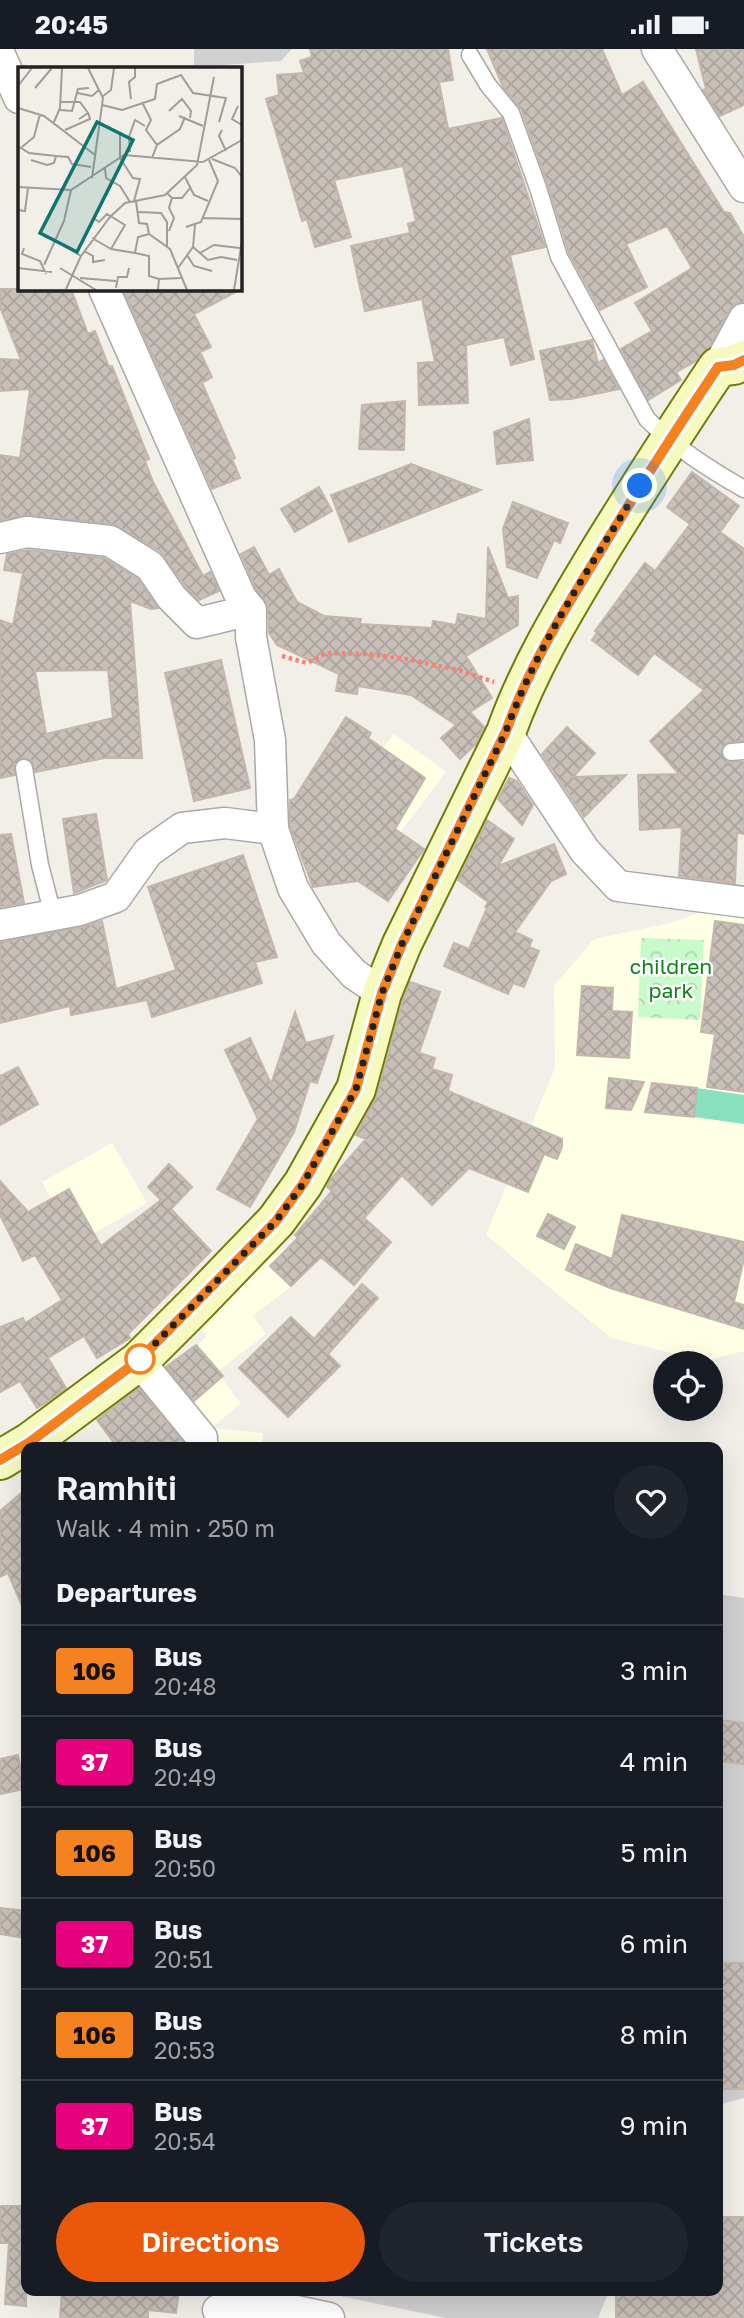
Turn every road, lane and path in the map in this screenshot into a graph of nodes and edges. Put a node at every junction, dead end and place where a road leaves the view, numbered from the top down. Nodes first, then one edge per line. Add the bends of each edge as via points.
1 (657, 49) edge
2 (0, 55) edge
3 (470, 55) dead end
4 (18, 96) edge
5 (744, 187) edge
6 (105, 291) edge
7 (744, 319) edge
8 (731, 364) edge
9 (668, 440) junction
10 (744, 489) edge
11 (0, 538) edge
12 (251, 610) junction
13 (252, 641) junction
14 (458, 670) dead end
15 (506, 731) junction
16 (24, 768) dead end
17 (273, 829) junction
18 (744, 902) edge
19 (53, 915) junction
20 (0, 925) edge
21 (382, 993) junction
22 (139, 1360) junction
23 (30, 1442) edge
24 (202, 1442) edge
25 (21, 1447) edge
26 (0, 1460) edge
27 (295, 2307) edge
28 (218, 2310) dead end
29 (329, 2318) edge

1 - 5 street
2 - 4 street
3 - 9 lane via 511,113 559,257 647,419
6 - 12 street via 241,598
7 - 8 street
8 - 9 main road
9 - 10 lane
9 - 15 main road via 545,641
11 - 12 street via 27,532 110,541 150,566 197,623
12 - 13 street
13 - 14 path via 307,663 327,653 406,659
13 - 17 street via 270,740
15 - 18 street via 585,851 618,886
15 - 21 main road
16 - 19 lane
17 - 19 street via 225,823 182,828 148,852 116,897
17 - 21 street via 293,888 327,943 354,974
19 - 20 street
21 - 22 main road via 356,1089 303,1184 276,1221
22 - 23 main road
22 - 24 street
25 - 26 main road
27 - 28 street
27 - 29 street

